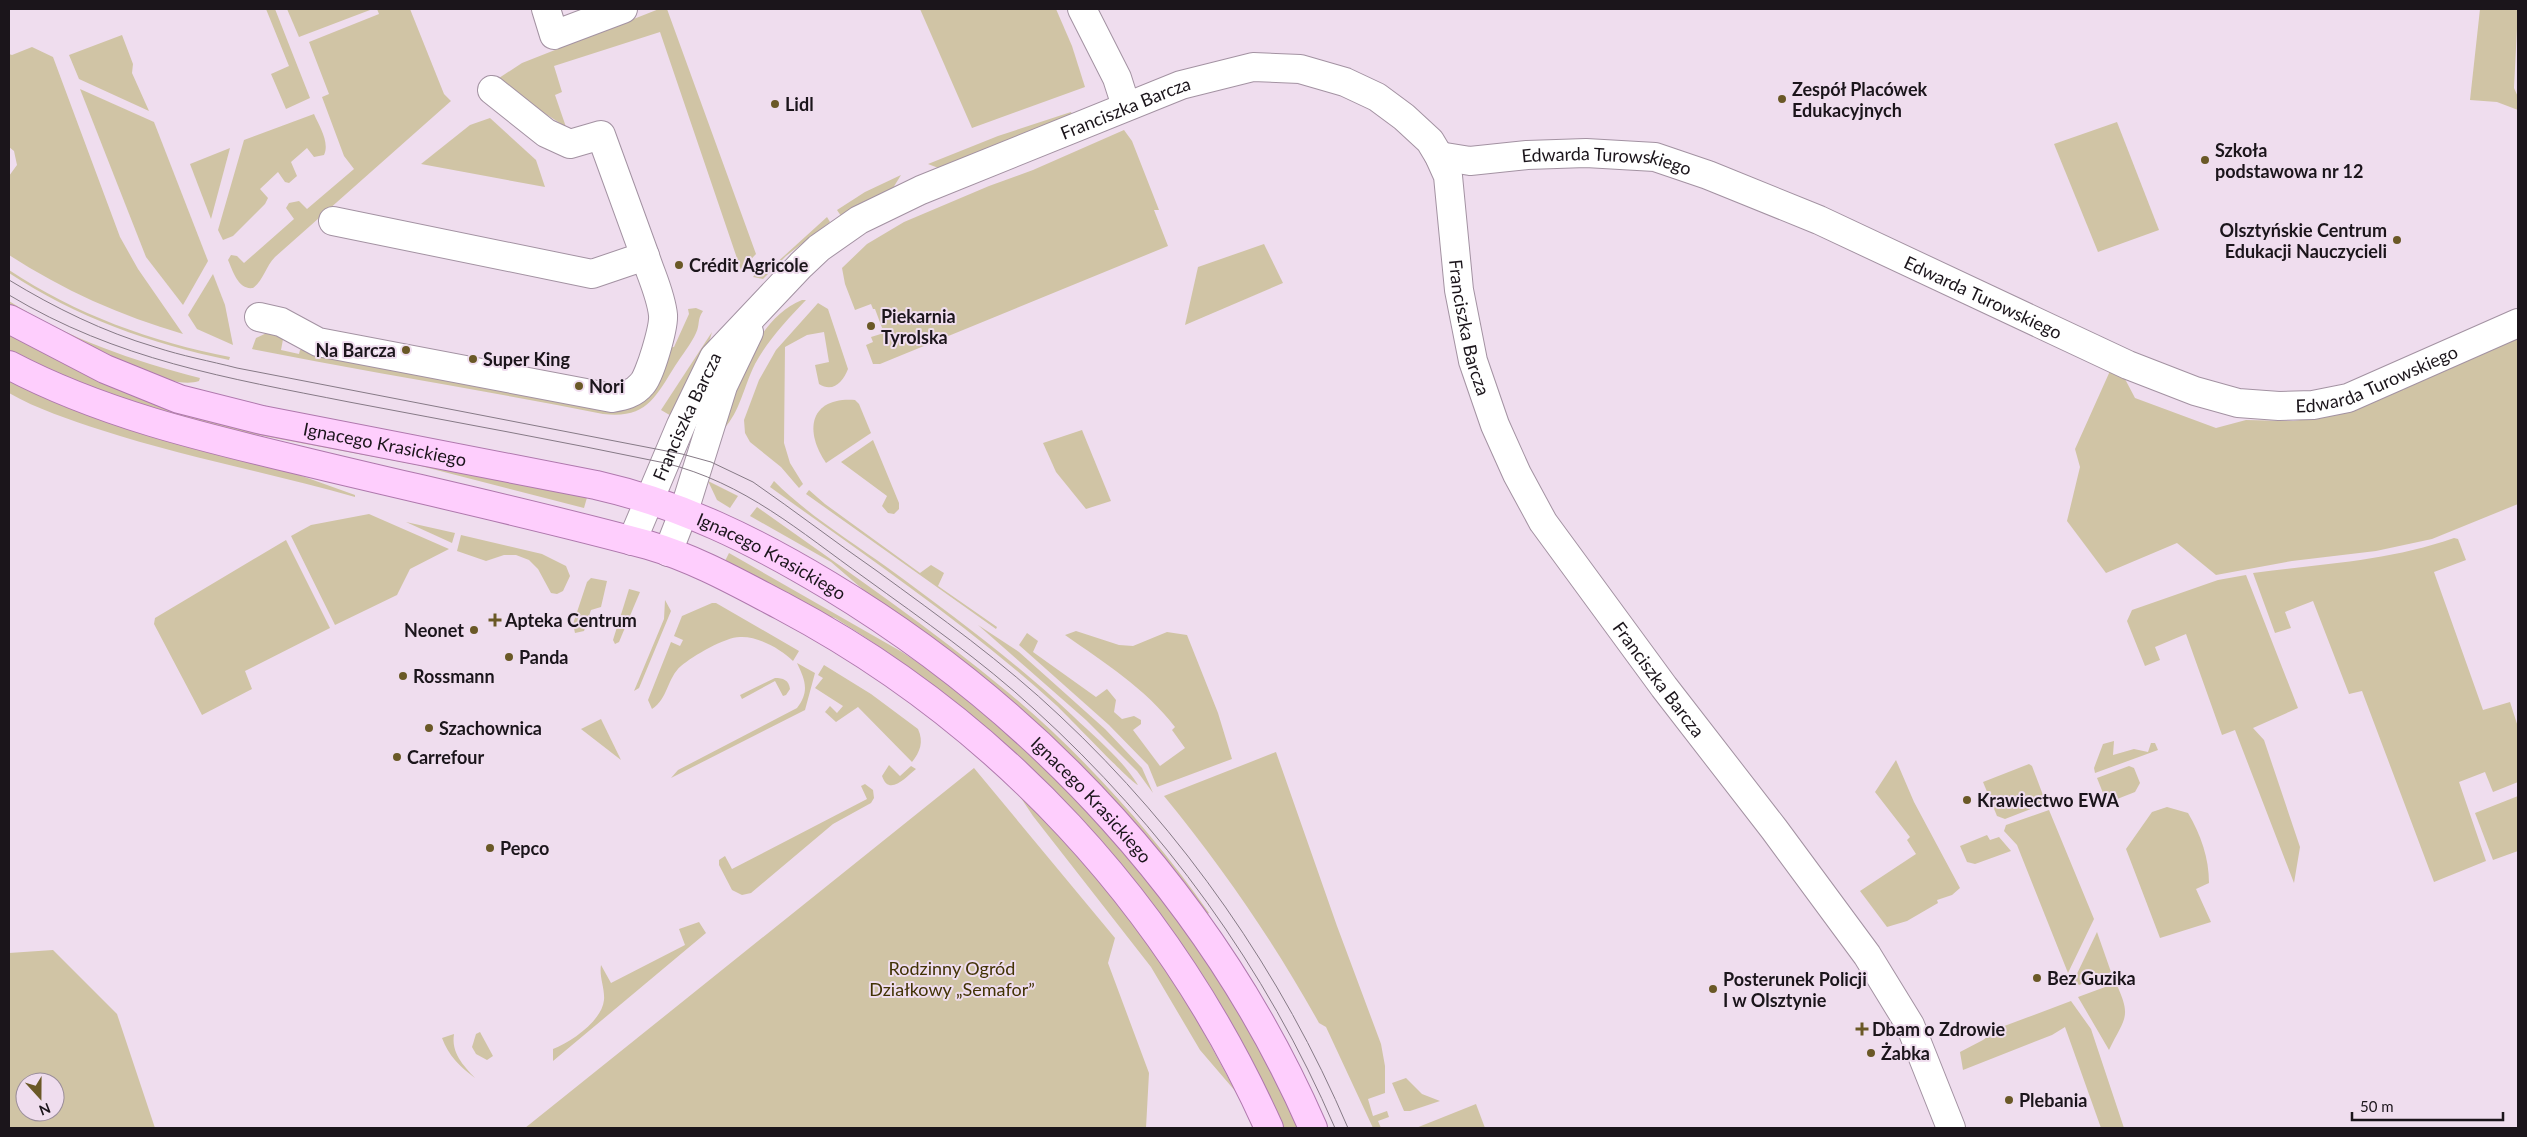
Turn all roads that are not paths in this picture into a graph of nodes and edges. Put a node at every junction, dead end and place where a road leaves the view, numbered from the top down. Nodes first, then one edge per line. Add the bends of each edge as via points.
1 (546, 9) edge
2 (623, 9) edge
3 (1082, 9) edge
4 (492, 90) dead end
5 (1126, 106) junction
6 (1439, 156) junction
7 (333, 221) dead end
8 (645, 256) junction
9 (762, 306) junction
10 (259, 316) dead end
11 (9, 319) edge
12 (2518, 323) edge
13 (9, 365) edge
14 (649, 499) junction
15 (684, 511) junction
16 (632, 541) junction
17 (668, 552) junction
18 (1269, 1128) edge
19 (1313, 1128) edge
20 (1951, 1128) edge

1 - 2 street via 554,35
3 - 5 street via 1117,78
4 - 8 street via 546,133 570,144 601,136
5 - 6 street, Franciszka Barcza via 1181,85 1253,67 1300,69 1345,82 1377,97 1430,141
5 - 9 street, Franciszka Barcza via 881,207 820,248
6 - 12 street, Edwarda Turowskiego via 1470,161 1586,153 1655,157 1819,220 2128,365 2195,391 2238,403 2313,405 2348,398
6 - 20 street, Franciszka Barcza via 1448,176 1459,290 1473,361 1495,425 1517,474 1543,522 1867,955 1910,1026
7 - 8 street via 592,274
8 - 10 street via 662,306 662,329 643,384 631,394 612,398 318,342 281,322
9 - 14 street, Franciszka Barcza via 714,357
9 - 15 street, Franciszka Barcza via 723,386
11 - 14 main road, Ignacego Krasickiego via 105,369 179,399 262,420 589,483
13 - 16 main road, Ignacego Krasickiego via 46,385 124,414 203,437
14 - 15 main road, Ignacego Krasickiego
14 - 16 street, Franciszka Barcza
15 - 17 street, Franciszka Barcza
15 - 19 main road, Ignacego Krasickiego via 734,532 862,606 959,674 1056,758 1132,840 1206,937 1266,1032
16 - 17 main road, Ignacego Krasickiego
17 - 18 main road, Ignacego Krasickiego via 713,569 851,645 936,703 1037,793 1076,833 1166,944 1212,1019

